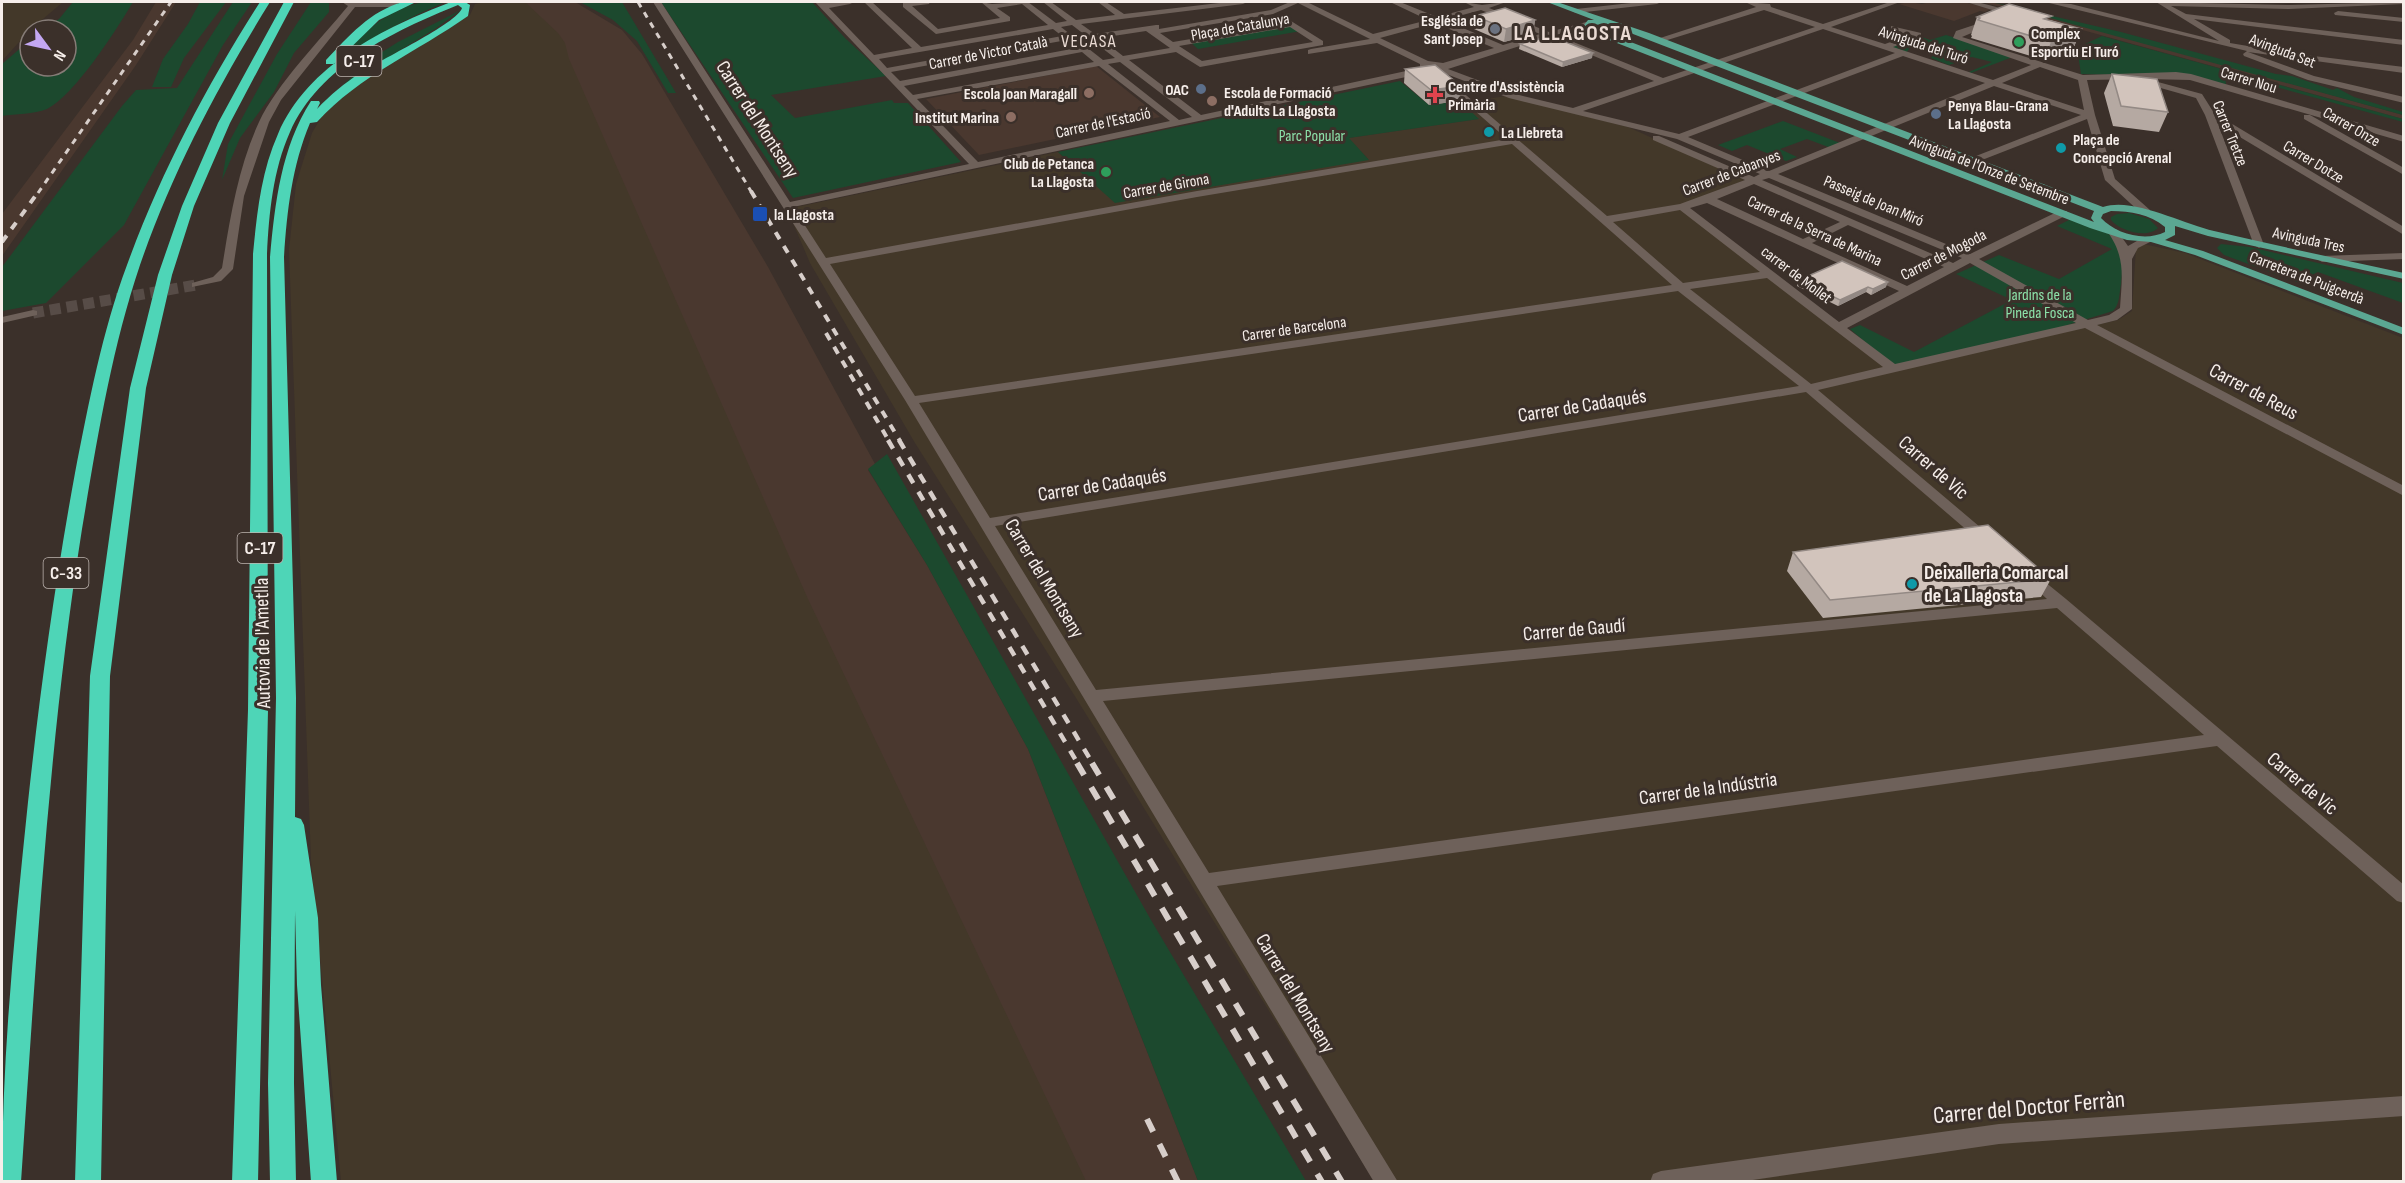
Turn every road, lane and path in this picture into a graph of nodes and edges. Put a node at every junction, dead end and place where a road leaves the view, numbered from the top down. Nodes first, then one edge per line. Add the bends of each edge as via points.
1 (265, 2) edge
2 (289, 2) edge
3 (411, 2) edge
4 (471, 2) edge
5 (657, 2) edge
6 (850, 2) edge
7 (868, 2) edge
8 (926, 2) edge
9 (1022, 2) edge
10 (1047, 2) edge
11 (1102, 2) edge
12 (1243, 2) edge
13 (1295, 2) edge
14 (1302, 2) edge
15 (1394, 2) edge
16 (1468, 2) edge
17 (1502, 2) edge
18 (1551, 2) edge
19 (1609, 2) edge
20 (1657, 2) edge
21 (1749, 2) edge
22 (1780, 2) edge
23 (1896, 2) edge
24 (1971, 2) edge
25 (2049, 2) edge
26 (2150, 2) edge
27 (2161, 2) edge
28 (2403, 2) edge
29 (349, 3) edge
30 (457, 3) edge
31 (821, 4) edge
32 (988, 4) edge
33 (397, 5) junction
34 (1621, 6) junction
35 (1481, 7) junction
36 (1765, 7) junction
37 (2289, 7) junction
38 (1175, 9) junction
39 (1272, 12) junction
40 (1577, 12) junction
41 (2184, 15) junction
42 (1122, 16) junction
43 (921, 19) junction
44 (1437, 19) junction
45 (2403, 20) edge
46 (900, 22) junction
47 (1074, 22) junction
48 (1196, 22) junction
49 (1611, 23) junction
50 (1291, 24) junction
51 (1590, 24) junction
52 (969, 25) junction
53 (1054, 26) junction
54 (1824, 27) junction
55 (1894, 28) dead end
56 (1150, 30) junction
57 (1301, 31) junction
58 (1547, 34) junction
59 (1069, 37) junction
60 (1094, 37) junction
61 (984, 38) junction
62 (1375, 38) junction
63 (1658, 40) junction
64 (2403, 43) edge
65 (1886, 47) junction
66 (2235, 47) junction
67 (1176, 48) junction
68 (1502, 48) junction
69 (1084, 49) junction
70 (919, 50) junction
71 (998, 50) junction
72 (1903, 53) junction
73 (1262, 54) junction
74 (872, 58) junction
75 (1122, 59) junction
76 (1270, 60) junction
77 (1100, 62) junction
78 (1012, 63) junction
79 (1718, 63) junction
80 (1248, 64) dead end
81 (2040, 64) junction
82 (1434, 68) junction
83 (1695, 70) junction
84 (2403, 70) edge
85 (885, 71) junction
86 (1028, 76) junction
87 (2134, 77) junction
88 (2082, 78) junction
89 (1663, 81) junction
90 (1994, 83) junction
91 (898, 84) junction
92 (1796, 93) junction
93 (910, 98) junction
94 (2403, 100) edge
95 (1775, 101) junction
96 (2286, 106) junction
97 (1573, 111) junction
98 (2090, 115) junction
99 (2210, 115) junction
100 (292, 117) junction
101 (1198, 117) junction
102 (1176, 122) junction
103 (1886, 127) junction
104 (1640, 128) junction
105 (1865, 136) junction
106 (1680, 137) junction
107 (2403, 139) edge
108 (1514, 141) junction
109 (1976, 162) junction
110 (975, 165) junction
111 (2402, 171) edge
112 (1768, 174) junction
113 (1753, 181) junction
114 (2124, 194) junction
115 (1708, 199) junction
116 (789, 205) junction
117 (1682, 207) junction
118 (2115, 208) junction
119 (2101, 210) junction
120 (2146, 212) junction
121 (2063, 213) junction
122 (2159, 218) junction
123 (1604, 220) junction
124 (1845, 223) dead end
125 (2109, 229) junction
126 (2403, 232) edge
127 (2208, 233) junction
128 (2170, 234) junction
129 (2149, 239) junction
130 (1802, 243) junction
131 (2259, 245) junction
132 (2199, 253) junction
133 (2403, 256) edge
134 (2128, 257) junction
135 (1970, 258) junction
136 (2322, 259) junction
137 (824, 262) junction
138 (1953, 267) junction
139 (1769, 274) junction
140 (2403, 276) edge
141 (196, 285) tunnel mouth
142 (1682, 288) junction
143 (1908, 291) junction
144 (33, 313) tunnel mouth
145 (2, 320) edge
146 (2086, 324) junction
147 (1839, 327) junction
148 (2403, 332) edge
149 (1892, 368) junction
150 (1809, 388) junction
151 (911, 400) junction
152 (2403, 492) edge
153 (987, 523) junction
154 (1998, 549) edge
155 (2016, 565) edge
156 (2061, 603) junction
157 (1092, 696) junction
158 (2220, 739) junction
159 (286, 782) junction
160 (1203, 881) junction
161 (2403, 896) edge
162 (2403, 1106) edge
163 (8, 1182) edge
164 (88, 1182) edge
165 (245, 1182) edge
166 (283, 1182) edge
167 (324, 1182) edge
168 (1386, 1182) edge
169 (1661, 1182) edge

1 - 163 highway, C-33 via 172,167 120,306 92,427 58,625 35,829
2 - 164 highway, C-33 via 224,123 188,206 165,275 138,388 100,676
3 - 33 highway
4 - 30 highway, C-17
5 - 116 street, Carrer del Montseny
6 - 31 street
7 - 46 street
8 - 43 street via 906,5
9 - 32 street
9 - 53 street
10 - 47 street
11 - 42 street
12 - 38 street
13 - 39 street
14 - 62 street
15 - 44 street
16 - 35 street
17 - 35 street
18 - 40 main road, Avinguda de l'Onze de Setembre
19 - 34 street
20 - 34 street
21 - 36 street, Avinguda del Turó
22 - 36 street
23 - 54 street
24 - 81 street, Carrer Nou via 2006,15 1959,33 1957,38
25 - 66 street via 2087,8
26 - 27 street
27 - 37 street
27 - 41 street, Avinguda Set
28 - 37 street
29 - 33 street
29 - 141 street via 264,122 239,196 226,269 217,279
30 - 100 highway, C-17 via 352,56 320,82
30 - 159 highway, Autovia de l'Ametlla / C-17 via 468,9 460,17 332,98 294,150 282,206 277,257
31 - 74 street
32 - 52 street via 1006,19
33 - 100 highway via 373,19 320,72 304,91
34 - 40 street
35 - 44 street
35 - 58 street
36 - 54 street, Avinguda del Turó
36 - 63 street
37 - 45 street
38 - 42 street
38 - 48 street
39 - 48 street
39 - 50 street
40 - 49 main road, Avinguda de l'Onze de Setembre
40 - 51 main road, Avinguda de l'Onze de Setembre
41 - 64 street
41 - 66 street, Avinguda Set
42 - 47 street
43 - 46 street
43 - 52 street via 936,32
44 - 62 street
44 - 68 street
46 - 70 street
47 - 53 street
47 - 60 street
48 - 56 street
49 - 51 main road via 1617,27
49 - 63 main road, Avinguda de l'Onze de Setembre
50 - 57 street
50 - 67 street, Plaça de Catalunya
51 - 58 street, Carrer de l'Estació
51 - 83 main road, Avinguda de l'Onze de Setembre
52 - 61 street
53 - 59 street
53 - 61 street
54 - 65 street, Avinguda del Turó
54 - 79 street
55 - 65 street via 1918,35
56 - 60 street
56 - 67 street
57 - 67 street, Plaça de Catalunya
57 - 73 street via 1320,44
58 - 68 street, Carrer de l'Estació
58 - 89 street
59 - 69 street
59 - 71 street
60 - 75 street
61 - 70 street
61 - 71 street
62 - 76 street
62 - 82 street
63 - 79 main road, Avinguda de l'Onze de Setembre
65 - 72 street, Avinguda del Turó
66 - 84 street
66 - 94 street, Avinguda Set via 2256,59 2311,78
67 - 73 street via 1200,64
67 - 75 street
68 - 82 street, Carrer de l'Estació
69 - 77 street
69 - 78 street, Carrer de Victor Català
70 - 74 street
71 - 78 street
71 - 85 street
72 - 90 street, Avinguda del Turó
72 - 92 street
73 - 76 street
74 - 85 street
75 - 77 street
75 - 101 street
76 - 80 street
77 - 86 street
77 - 102 street
78 - 86 street
78 - 91 street, Carrer de Victor Català
79 - 83 street
79 - 92 main road, Avinguda de l'Onze de Setembre
81 - 88 street, Carrer Nou
81 - 90 street
82 - 97 street, Passeig de Joan Miró via 1512,96
82 - 101 street, Carrer de l'Estació
82 - 108 street, Carrer de Vic
83 - 89 street
83 - 95 main road, Avinguda de l'Onze de Setembre
85 - 91 street
86 - 93 street
87 - 88 street, Carrer Nou
87 - 96 street, Carrer Nou via 2191,77
87 - 99 street, Carrer Tretze via 2199,96
88 - 98 street
89 - 97 street
90 - 98 street, Avinguda del Turó
90 - 103 street
91 - 93 street
92 - 95 street
92 - 103 main road, Avinguda de l'Onze de Setembre
93 - 110 street
95 - 105 main road, Avinguda de l'Onze de Setembre
95 - 106 street
96 - 107 street, Carrer Nou
96 - 111 street, Carrer Onze
97 - 104 street, Passeig de Joan Miró
98 - 109 street
98 - 114 street via 2109,179
99 - 126 street, Carrer Dotze
99 - 131 street, Carrer Tretze
100 - 165 highway, C-17 via 274,162 260,254 258,710
101 - 102 street, Carrer de l'Estació
102 - 110 street, Carrer de l'Estació
103 - 105 street, Avinguda de l'Onze de Setembre
103 - 109 main road, Avinguda de l'Onze de Setembre
104 - 106 street, Passeig de Joan Miró
104 - 113 street, Passeig de Joan Miró via 1662,142
105 - 112 street, Carrer de Cabanyes
105 - 121 main road, Avinguda de l'Onze de Setembre
106 - 112 street, Passeig de Joan Miró
108 - 123 street, Carrer de Vic
108 - 137 street, Carrer de Girona
109 - 119 main road, Avinguda de l'Onze de Setembre
110 - 116 street, Carrer de l'Estació
112 - 113 street, Carrer de Cabanyes
112 - 135 street, Passeig de Joan Miró
113 - 115 street, Carrer de Cabanyes
113 - 138 street, Passeig de Joan Miró
114 - 118 street via 2123,202
114 - 120 street
115 - 117 street, Carrer de Cabanyes
115 - 130 street, Carrer de la Serra de Marina
116 - 137 street, Carrer del Montseny
117 - 123 street, Carrer de Cabanyes
117 - 139 street, carrer de Mollet
118 - 119 main road, Avinguda Tres
118 - 120 main road, Avinguda Tres
119 - 125 main road via 2096,218
120 - 122 main road, Avinguda Tres
121 - 125 main road, Avinguda de l'Onze de Setembre
121 - 135 street, Carrer de Mogoda
122 - 127 main road, Avinguda Tres
122 - 128 main road, Carretera de Puigcerdà via 2170,226
123 - 142 street, Carrer de Vic
124 - 130 street
125 - 129 main road, Avinguda de l'Onze de Setembre
125 - 134 street via 2124,243
127 - 128 main road, Avinguda Tres
127 - 131 main road, Avinguda Tres
128 - 129 main road, Avinguda Tres
128 - 132 main road, Carretera de Puigcerdà
129 - 132 main road, Carretera de Puigcerdà
129 - 134 street via 2133,246
130 - 143 street, Carrer de la Serra de Marina
131 - 136 main road, Avinguda Tres
132 - 148 main road, Carretera de Puigcerdà
133 - 136 street
134 - 146 street, Carrer de Cadaqués via 2126,309 2113,318
135 - 138 street, Carrer de Mogoda
135 - 146 street, Passeig de Joan Miró
136 - 140 main road, Avinguda Tres
137 - 151 street, Carrer del Montseny
138 - 143 street, Carrer de Mogoda
139 - 142 street, Carrer de Barcelona
139 - 147 street, carrer de Mollet
142 - 150 street, Carrer de Vic
142 - 151 street, Carrer de Barcelona
143 - 147 street, Carrer de Mogoda
144 - 145 street
146 - 149 street, Carrer de Cadaqués
146 - 152 street, Carrer de Reus
147 - 149 street, carrer de Mollet
149 - 150 street, Carrer de Cadaqués
150 - 153 street, Carrer de Cadaqués
150 - 154 street, Carrer de Vic
151 - 153 street, Carrer del Montseny
153 - 157 street, Carrer del Montseny
155 - 156 street, Carrer de Vic
156 - 157 street, Carrer de Gaudí
156 - 158 street, Carrer de Vic
157 - 160 street, Carrer del Montseny
158 - 160 street, Carrer de la Indústria
158 - 161 street, Carrer de Vic
159 - 166 highway, Autovia de l'Ametlla / C-17
159 - 167 highway via 307,918
160 - 168 street, Carrer del Montseny
162 - 169 street, Carrer del Doctor Ferràn via 1999,1134

